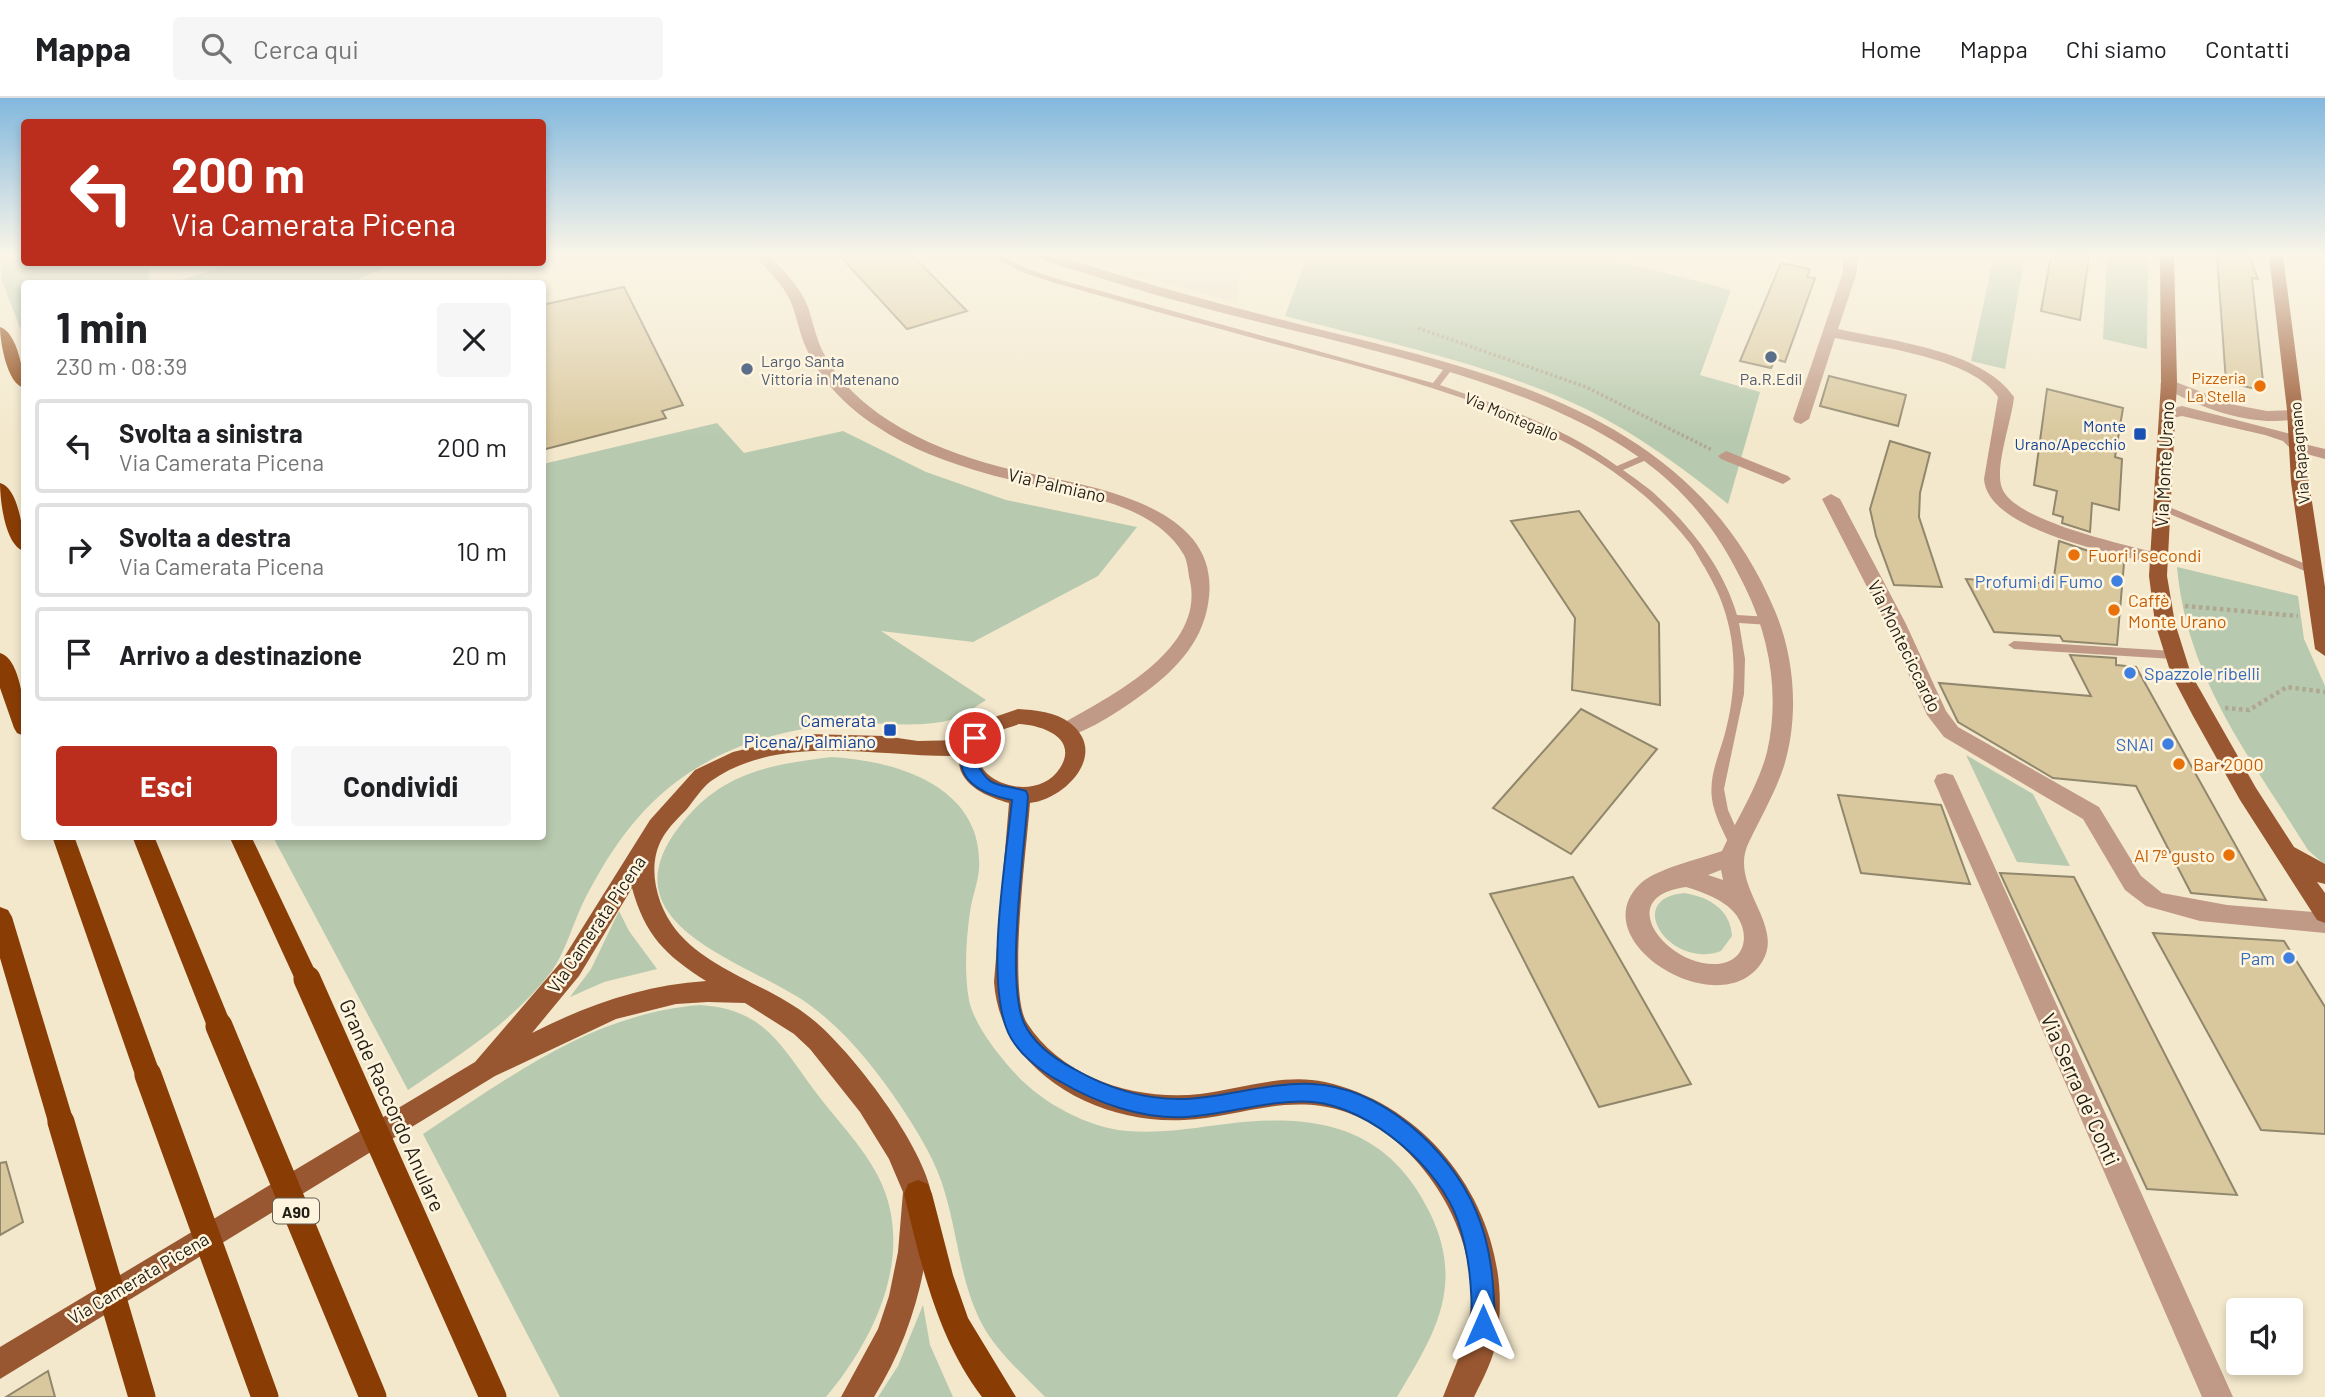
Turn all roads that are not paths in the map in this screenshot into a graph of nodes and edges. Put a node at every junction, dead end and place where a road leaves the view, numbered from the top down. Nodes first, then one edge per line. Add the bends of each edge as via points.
1 (802, 317) edge
2 (1187, 317) edge
3 (1211, 317) edge
4 (1252, 317) edge
5 (1834, 317) edge
6 (2167, 317) edge
7 (2283, 317) edge
8 (1206, 322) junction
9 (0, 331) edge
10 (1829, 332) junction
11 (1449, 368) junction
12 (21, 376) edge
13 (2168, 384) junction
14 (1434, 386) junction
15 (2167, 414) junction
16 (2295, 415) junction
17 (1801, 419) dead end
18 (2298, 447) junction
19 (2325, 454) edge
20 (1648, 456) junction
21 (1726, 456) road end
22 (1615, 470) junction
23 (1783, 479) dead end
24 (0, 488) edge
25 (1831, 499) dead end
26 (2162, 507) junction
27 (21, 538) edge
28 (2159, 559) junction
29 (2311, 570) junction
30 (2320, 599) edge
31 (1733, 619) junction
32 (1770, 621) junction
33 (2014, 645) dead end
34 (2325, 649) edge
35 (2174, 655) junction
36 (0, 660) edge
37 (21, 720) edge
38 (1066, 730) junction
39 (969, 748) junction
40 (1945, 781) dead end
41 (1020, 796) junction
42 (64, 840) edge
43 (145, 840) edge
44 (242, 840) edge
45 (646, 849) junction
46 (1733, 850) junction
47 (2284, 850) junction
48 (2325, 875) edge
49 (1674, 878) junction
50 (1744, 907) junction
51 (2325, 913) edge
52 (0, 917) edge
53 (2325, 923) edge
54 (751, 994) junction
55 (484, 1070) junction
56 (918, 1194) junction
57 (0, 1364) edge
58 (142, 1397) edge
59 (265, 1397) edge
60 (373, 1397) edge
61 (493, 1397) edge
62 (856, 1397) edge
63 (1001, 1397) edge
64 (1458, 1397) edge
65 (2218, 1397) edge

1 - 38 street, Via Palmiano via 830,376 880,422 929,449 974,465 1130,503 1164,524 1187,547 1199,575 1201,596 1196,620 1181,648 1148,680
2 - 8 lane, Via Montegallo
3 - 8 lane
4 - 11 street, Via Montegallo
5 - 10 street
6 - 13 main road, Via Monte Urano
7 - 16 main road, Via Rapagnano
8 - 14 lane, Via Montegallo
9 - 12 highway
10 - 17 street
10 - 28 street via 1955,363 1992,379 2006,397 1993,477 1998,498 2043,526
11 - 14 lane
11 - 20 street, Via Montegallo via 1565,410
13 - 15 main road, Via Monte Urano
13 - 16 street via 2188,396 2244,410 2280,418
14 - 22 lane, Via Montegallo via 1523,417
15 - 18 street via 2182,411 2270,431
15 - 26 main road, Via Monte Urano
16 - 18 main road, Via Rapagnano
18 - 19 street
18 - 29 main road, Via Rapagnano
20 - 22 lane
20 - 32 street, Via Montegallo via 1694,494 1735,542
21 - 23 street
22 - 31 lane, Via Montegallo via 1689,537 1722,588
24 - 27 highway
25 - 53 street, Via Monteciccardo via 1937,715 1958,738 2091,813 2105,829 2136,887 2152,900 2178,908
26 - 28 main road, Via Monte Urano
26 - 29 lane
28 - 35 main road, Via Monte Urano via 2160,600
29 - 30 main road, Via Rapagnano
30 - 34 main road, Via Rapagnano
31 - 32 lane
31 - 46 lane, Via Montegallo via 1739,645 1739,682 1718,786
32 - 46 street, Via Montegallo via 1780,663 1781,732 1759,804
33 - 35 lane
35 - 47 main road, Via Monte Urano via 2198,705
36 - 37 highway
38 - 39 main road via 1035,717 1018,716 986,728
38 - 41 main road via 1075,752 1065,777 1037,793
39 - 41 main road via 970,770 977,781 989,790
39 - 45 main road, Via Camerata Picena via 821,741 740,758 692,786 658,826
40 - 65 street, Via Serra de' Conti
41 - 64 main road via 1006,982 1010,1013 1023,1038 1068,1077 1134,1103 1185,1108 1315,1093 1367,1108 1403,1132 1454,1190 1479,1253 1483,1326 1476,1360
42 - 59 highway, bridge
43 - 60 highway, A90, bridge
44 - 61 highway, Grande Raccordo Anulare, bridge
45 - 54 main road via 647,900 662,933 692,960
45 - 55 main road, Via Camerata Picena via 570,969
46 - 49 street, Via Montegallo
46 - 50 street, Via Montegallo
47 - 48 main road
47 - 51 main road
49 - 50 street via 1711,884
49 - 50 street, Via Montegallo via 1645,891 1637,917 1653,948 1688,970 1728,973 1754,955 1758,940
52 - 58 highway, bridge
54 - 55 main road via 707,991 632,1002 575,1023
54 - 56 main road via 801,1025 837,1062 883,1126
55 - 57 main road, Via Camerata Picena
56 - 62 main road via 911,1269 901,1311 891,1338
56 - 63 highway via 960,1339

